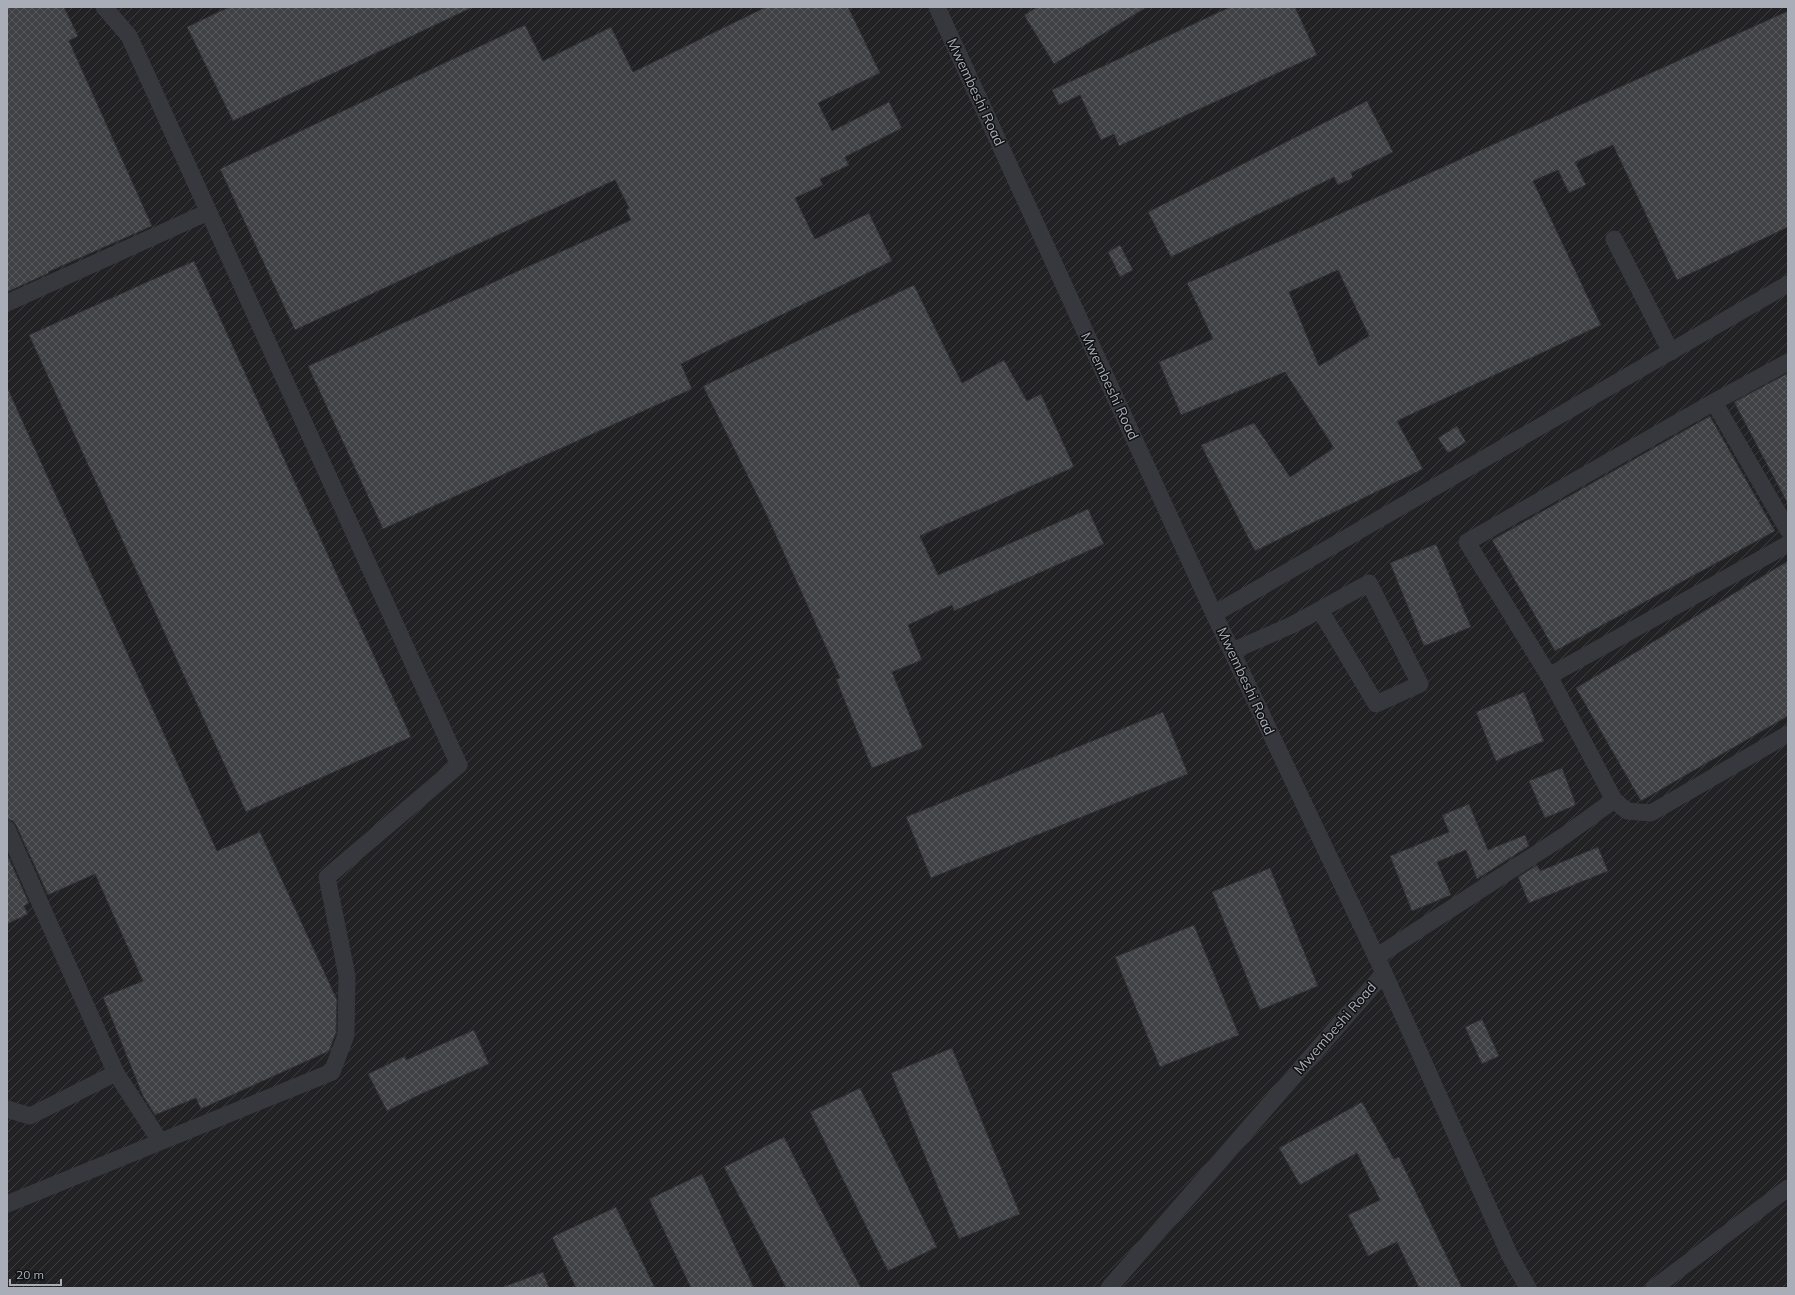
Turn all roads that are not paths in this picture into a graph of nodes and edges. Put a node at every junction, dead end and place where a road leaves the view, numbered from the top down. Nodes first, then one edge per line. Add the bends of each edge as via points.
1 (104, 7) edge
2 (937, 7) edge
3 (208, 212) junction
4 (1614, 240) dead end
5 (1788, 284) edge
6 (7, 303) edge
7 (1671, 352) junction
8 (1788, 362) edge
9 (1714, 402) junction
10 (1788, 530) edge
11 (1788, 544) edge
12 (1320, 610) junction
13 (1214, 614) junction
14 (1232, 651) junction
15 (1549, 676) junction
16 (1788, 734) edge
17 (1614, 800) junction
18 (7, 829) edge
19 (1376, 957) junction
20 (1384, 973) junction
21 (116, 1073) junction
22 (7, 1109) edge
23 (160, 1142) junction
24 (1788, 1188) edge
25 (7, 1204) edge
26 (1109, 1288) edge
27 (1528, 1288) edge
28 (1654, 1288) edge

1 - 3 street via 129,36
2 - 13 street, Mwembeshi Road
3 - 6 street
3 - 23 street via 459,765 327,878 347,976 346,1036 332,1072
4 - 7 street
5 - 7 street
7 - 13 street
8 - 9 street
9 - 10 street
9 - 15 street via 1467,542
11 - 15 street
12 - 12 street via 1369,583 1420,684 1376,704
12 - 14 street
13 - 14 street, Mwembeshi Road
14 - 19 street, Mwembeshi Road
15 - 17 street
16 - 17 street via 1651,813 1627,811
17 - 19 street via 1564,836
18 - 21 street
19 - 20 street, Mwembeshi Road
20 - 26 street, Mwembeshi Road
20 - 27 street via 1510,1256
21 - 22 street via 30,1116
21 - 23 street
23 - 25 street
24 - 28 street

